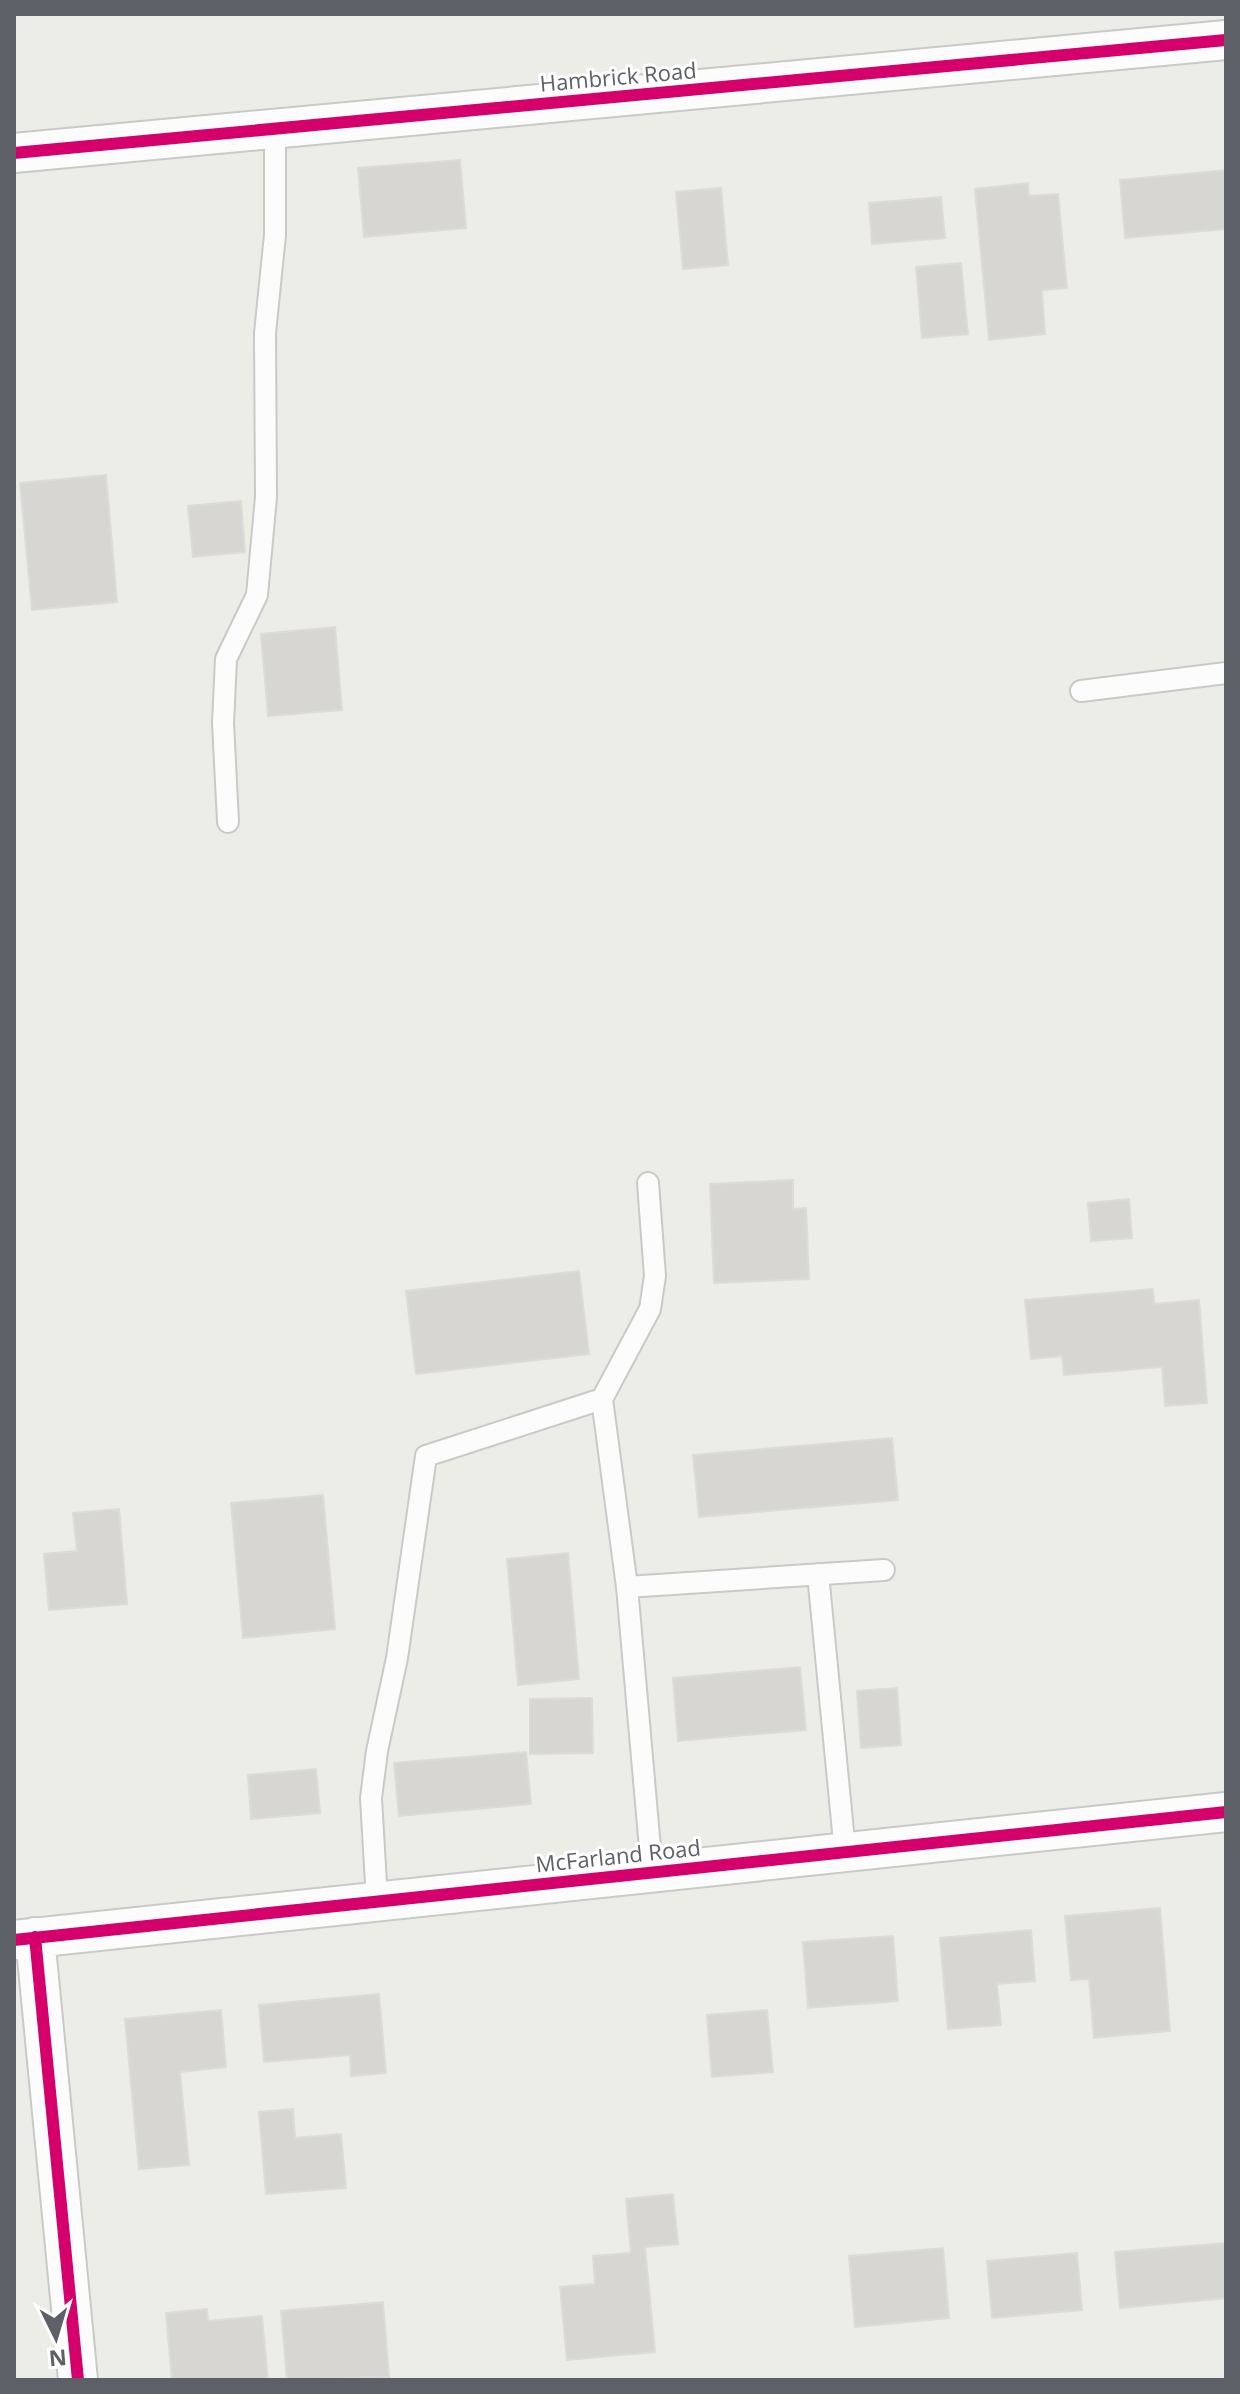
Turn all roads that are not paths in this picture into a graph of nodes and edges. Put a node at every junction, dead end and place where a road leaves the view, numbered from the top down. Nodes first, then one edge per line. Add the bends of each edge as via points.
1 (1226, 40) edge
2 (275, 129) junction
3 (14, 153) edge
4 (1226, 673) edge
5 (1081, 691) dead end
6 (228, 822) dead end
7 (648, 1183) dead end
8 (602, 1399) junction
9 (884, 1570) dead end
10 (818, 1574) junction
11 (627, 1587) junction
12 (1226, 1812) edge
13 (845, 1852) junction
14 (652, 1871) junction
15 (377, 1901) junction
16 (24, 1938) edge
17 (78, 2380) edge

1 - 2 street, Hambrick Road
2 - 3 street, Hambrick Road
2 - 6 lane via 275,235 265,333 266,497 257,595 226,659
4 - 5 lane
7 - 8 lane via 655,1276 650,1309
8 - 11 lane
8 - 15 lane via 426,1456 371,1798
9 - 10 lane
10 - 11 lane
10 - 13 lane
11 - 14 lane
12 - 13 street, McFarland Road
13 - 14 street, McFarland Road
14 - 15 street, McFarland Road
15 - 16 street, McFarland Road
16 - 17 street

